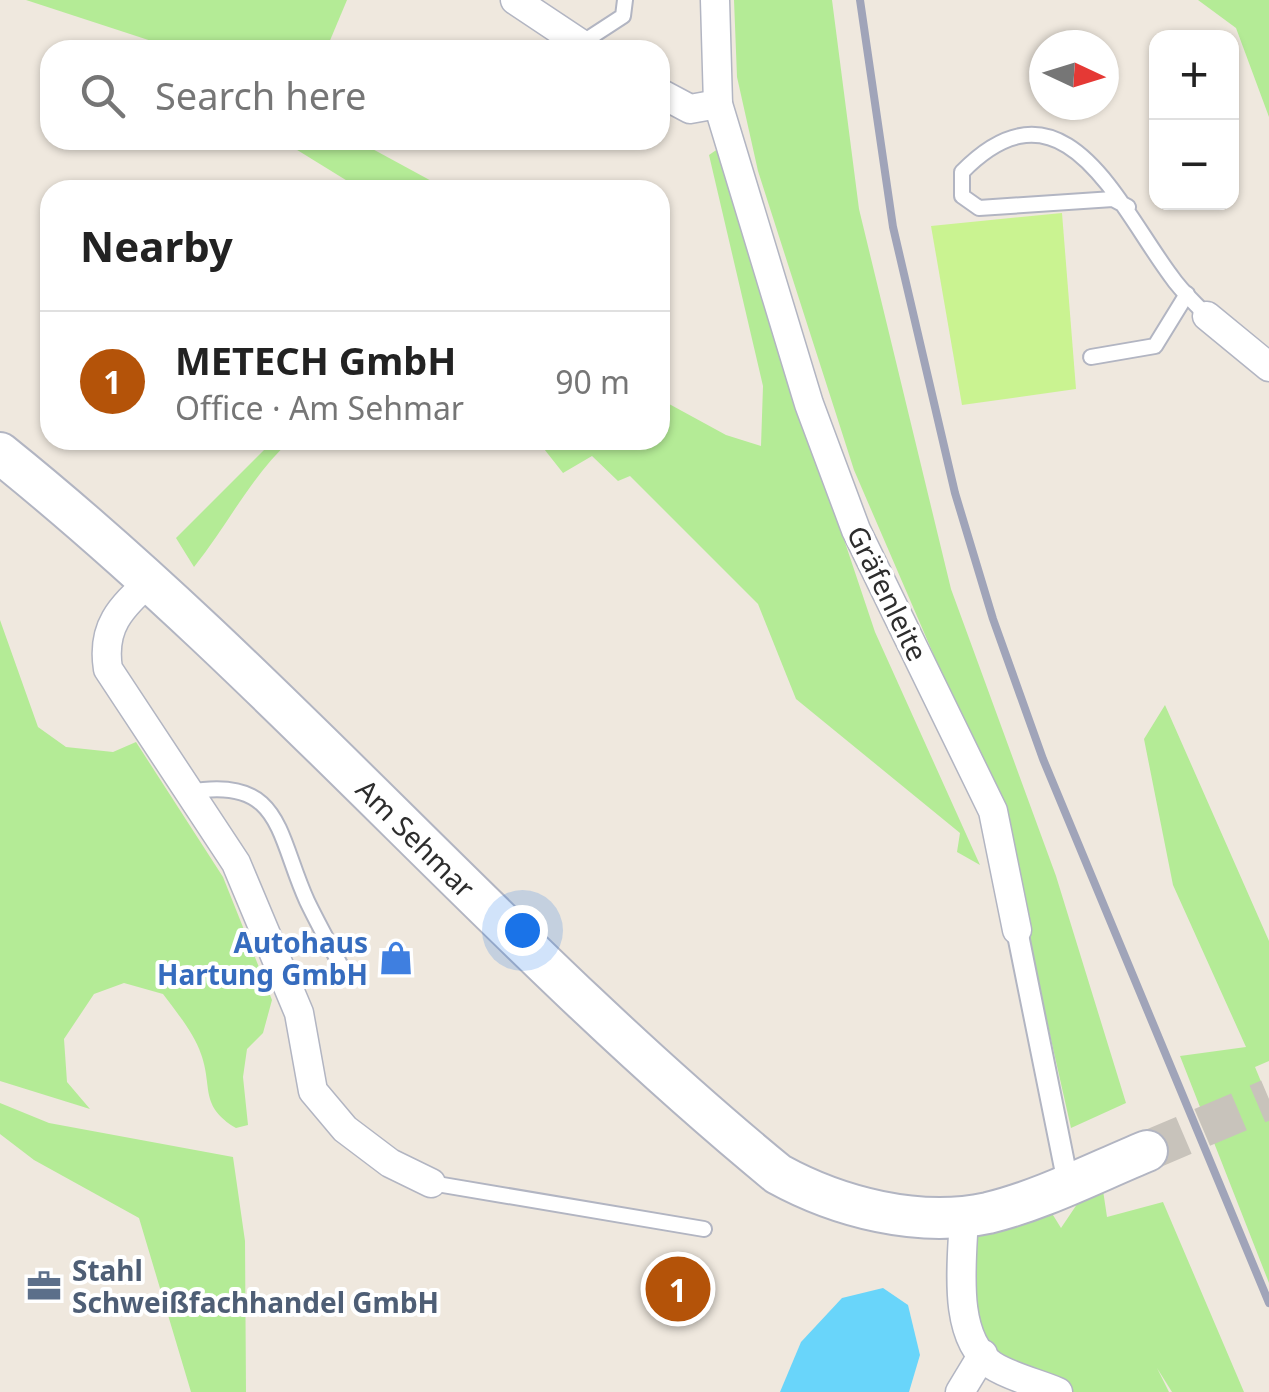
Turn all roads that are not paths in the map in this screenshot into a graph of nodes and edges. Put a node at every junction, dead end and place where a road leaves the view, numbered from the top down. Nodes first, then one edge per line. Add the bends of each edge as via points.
1 (515, 0) edge
2 (625, 0) edge
3 (714, 0) edge
4 (575, 40) edge
5 (594, 40) edge
6 (670, 98) edge
7 (718, 104) junction
8 (1128, 207) junction
9 (1187, 294) junction
10 (1208, 316) joint
11 (1091, 357) dead end
12 (1269, 366) edge
13 (0, 453) edge
14 (152, 579) junction
15 (188, 792) junction
16 (1017, 930) joint
17 (343, 970) dead end
18 (1147, 1150) tunnel mouth
19 (430, 1182) joint
20 (1068, 1183) junction
21 (964, 1214) junction
22 (704, 1228) dead end
23 (982, 1354) junction
24 (960, 1392) edge
25 (1058, 1392) edge

1 - 4 street
2 - 5 lane via 623,16
3 - 7 street, Gräfenleite
6 - 7 street via 690,109
7 - 16 street, Gräfenleite via 808,404 856,530 994,810
8 - 8 lane via 1084,156 1051,136 1003,140 962,172 962,196 979,208 1113,199
8 - 9 lane
9 - 10 lane
9 - 11 lane via 1154,346
10 - 12 street
13 - 14 main road, Am Sehmar
14 - 15 street via 116,613 105,649 108,669
14 - 21 main road, Am Sehmar via 519,940 778,1174 823,1199
15 - 17 lane via 237,788 272,810
15 - 19 street via 236,863 300,1013 313,1091 344,1129
16 - 20 street, Gräfenleite
18 - 20 main road, Am Sehmar
19 - 22 lane
20 - 21 main road, Am Sehmar via 987,1213
21 - 23 street via 962,1292 970,1335
23 - 24 street
23 - 25 street

